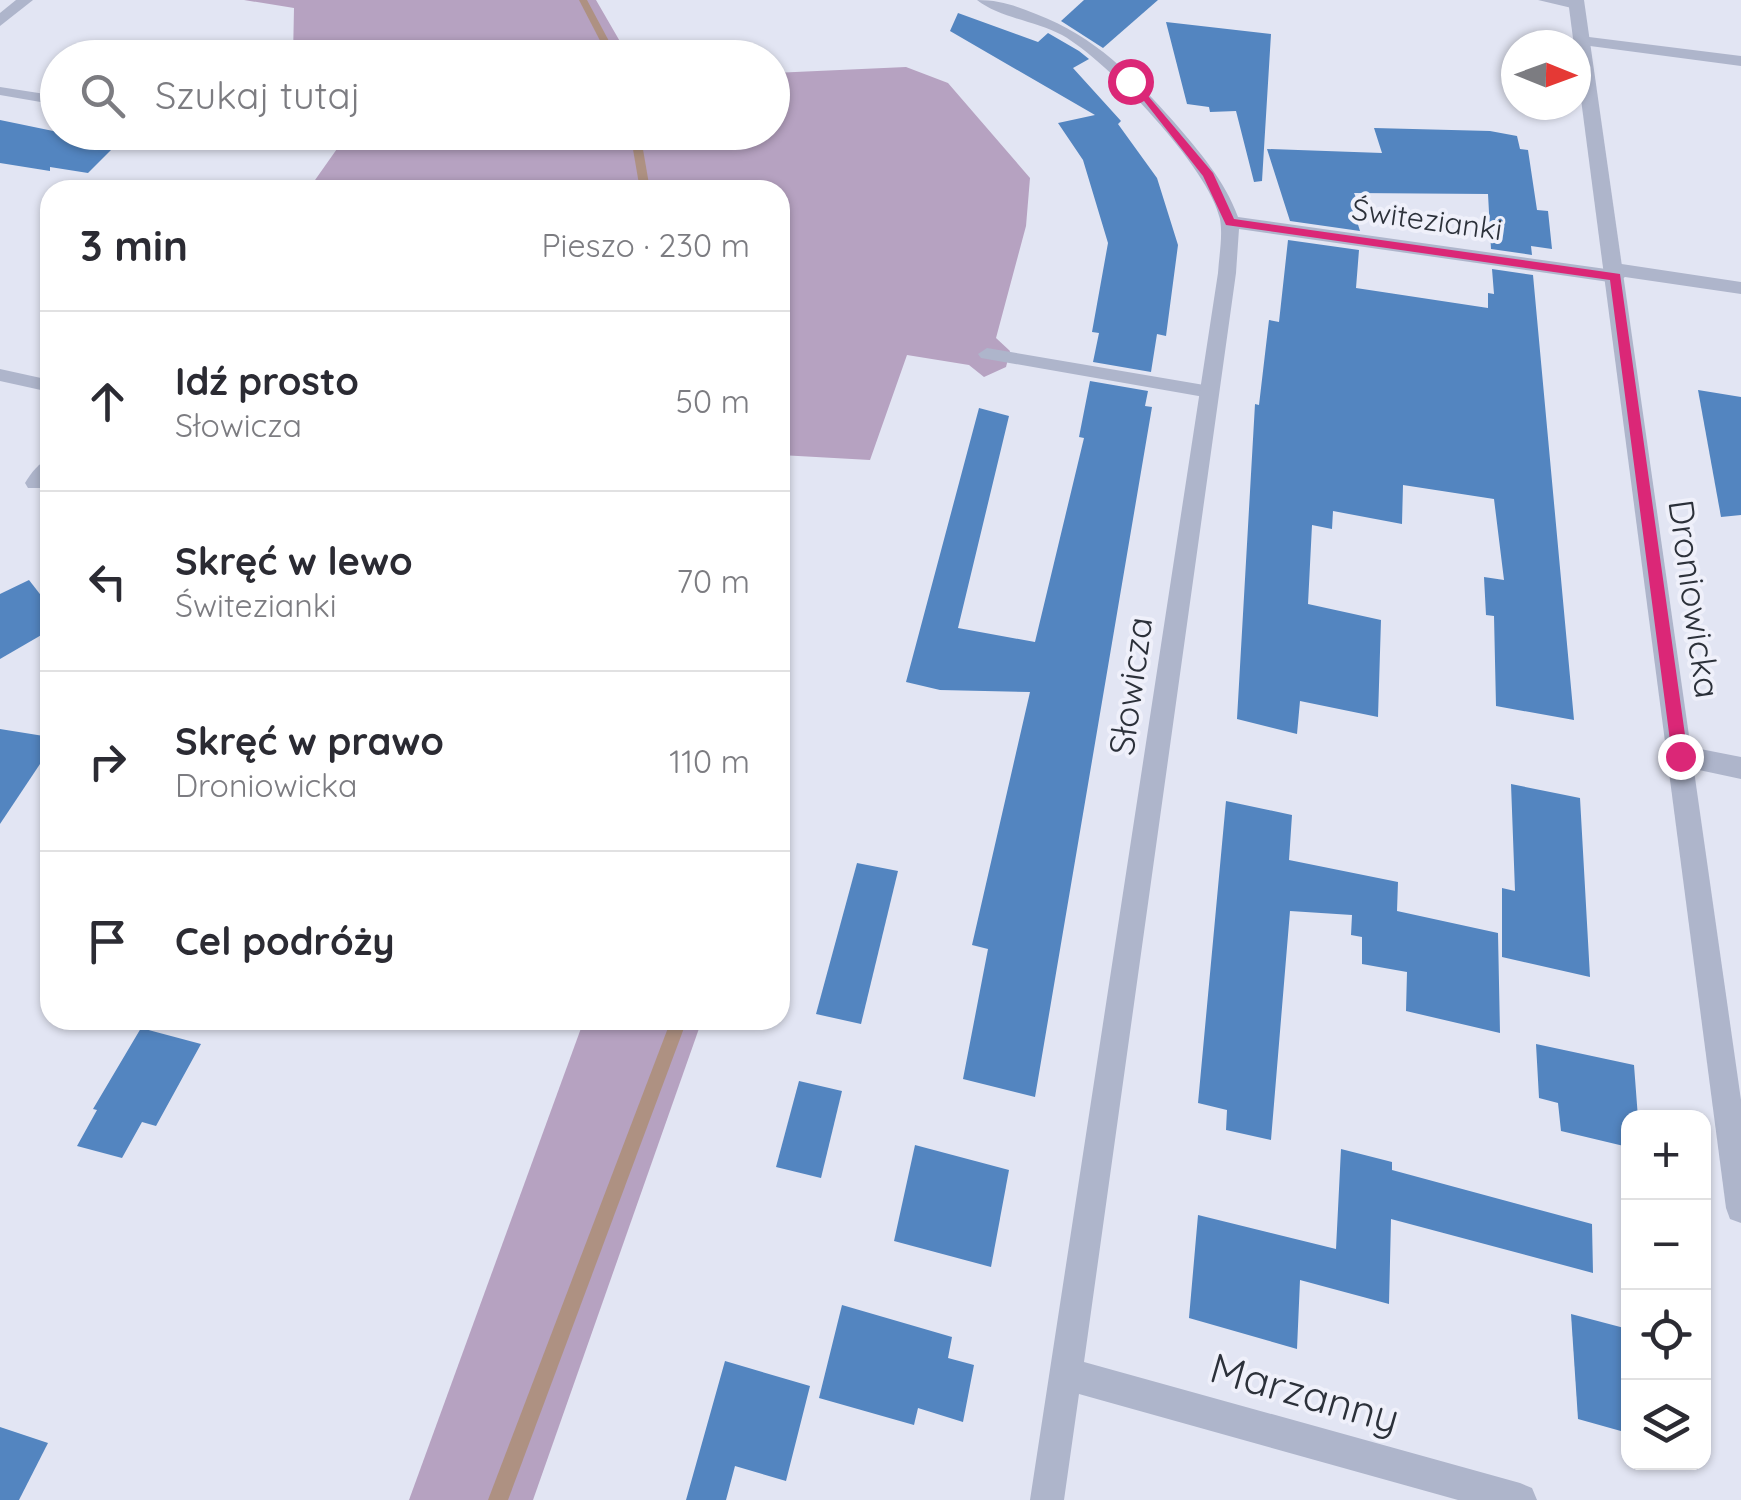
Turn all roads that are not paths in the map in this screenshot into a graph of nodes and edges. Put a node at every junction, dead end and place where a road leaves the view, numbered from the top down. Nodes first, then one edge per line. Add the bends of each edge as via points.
1 (25, 0) edge
2 (985, 0) edge
3 (1546, 0) edge
4 (1576, 2) edge
5 (0, 20) edge
6 (1580, 30) edge
7 (1591, 42) edge
8 (1741, 61) edge
9 (0, 90) edge
10 (40, 98) edge
11 (1591, 109) edge
12 (1230, 222) junction
13 (1615, 273) junction
14 (1741, 288) edge
15 (988, 354) dead end
16 (0, 375) edge
17 (40, 384) edge
18 (1210, 392) junction
19 (40, 477) edge
20 (35, 483) dead end
21 (1680, 756) junction
22 (1741, 768) edge
23 (1741, 1208) edge
24 (1065, 1372) junction
25 (1047, 1500) edge
26 (1520, 1500) edge

1 - 5 street
2 - 12 street, Słowicza via 1066,30 1114,66 1208,176
3 - 4 street
4 - 6 street, Droniowicka
7 - 8 street
9 - 10 lane
11 - 13 street, Droniowicka
12 - 13 street, Świtezianki
12 - 18 street, Słowicza
13 - 14 street, Świtezianki
13 - 21 street, Droniowicka
15 - 18 lane
16 - 17 lane
18 - 24 street, Słowicza
19 - 20 lane
21 - 22 street
21 - 23 street, Droniowicka
24 - 25 street, Słowicza
24 - 26 street, Marzanny

